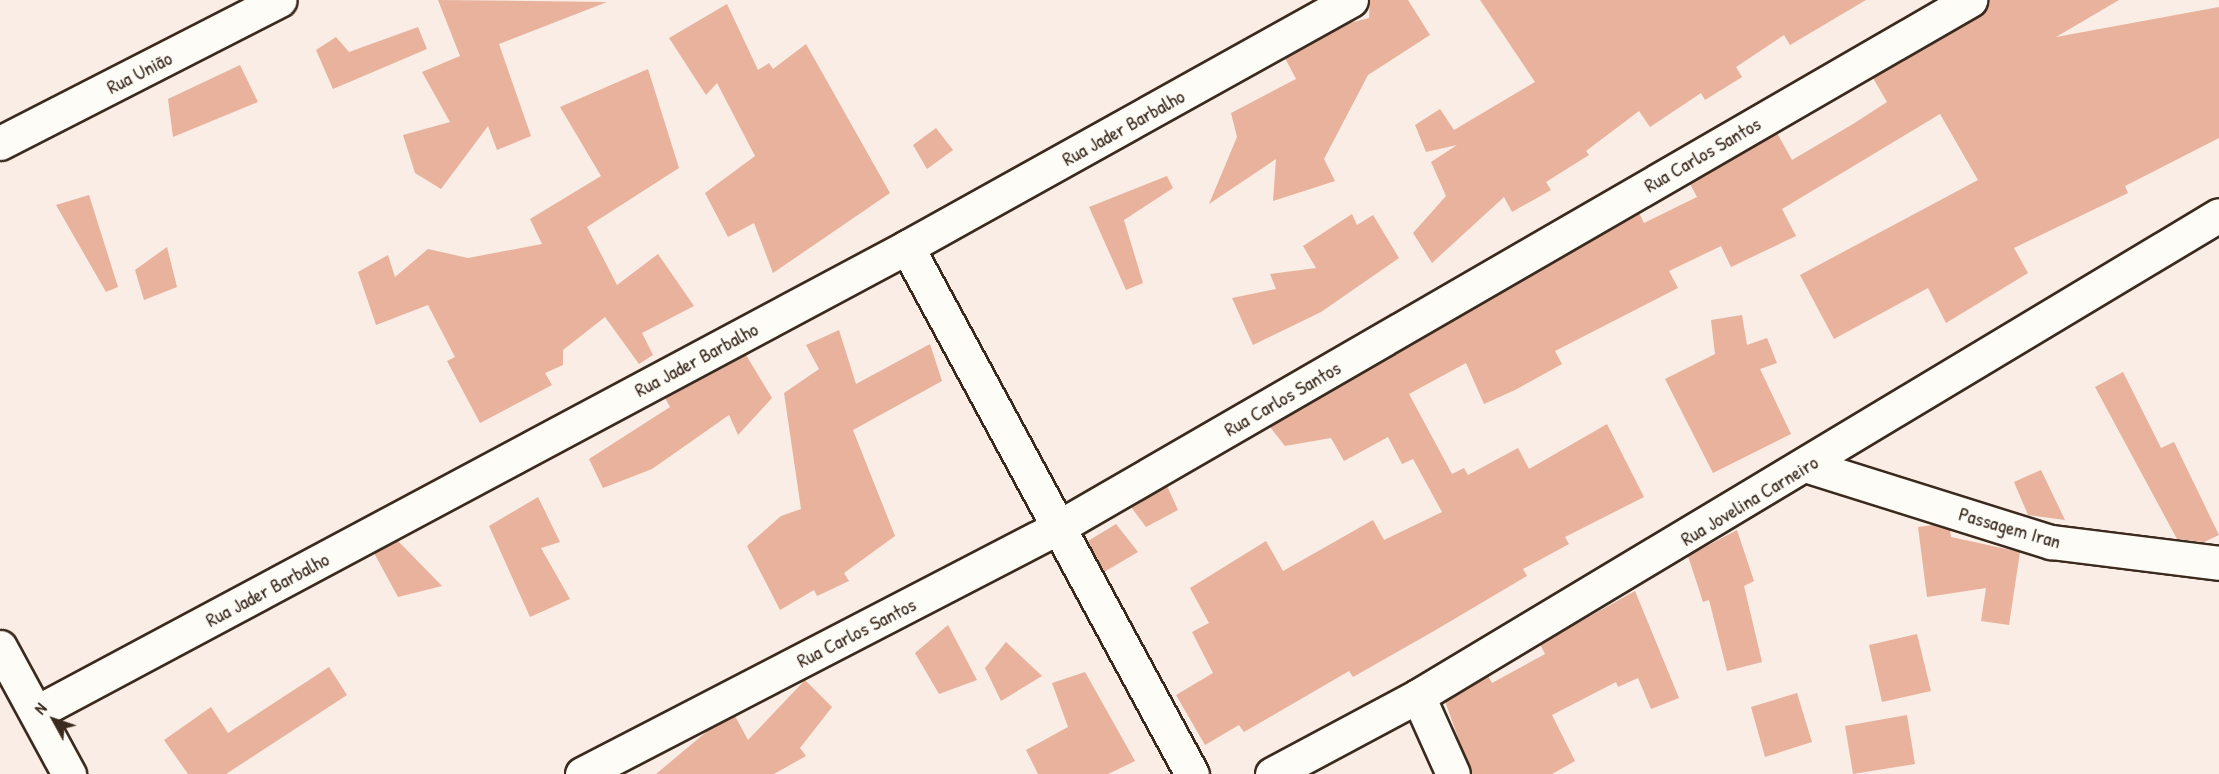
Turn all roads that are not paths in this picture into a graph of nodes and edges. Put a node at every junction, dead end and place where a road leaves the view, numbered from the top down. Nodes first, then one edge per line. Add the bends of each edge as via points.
1 (279, 0) edge
2 (1351, 0) edge
3 (1970, 0) edge
4 (0, 143) edge
5 (2219, 215) edge
6 (907, 247) junction
7 (1808, 465) junction
8 (1057, 528) junction
9 (2219, 563) edge
10 (0, 647) edge
11 (1418, 696) junction
12 (37, 712) junction
13 (69, 774) edge
14 (582, 774) edge
15 (1192, 774) edge
16 (1272, 774) edge
17 (1453, 774) edge

1 - 4 street, Rua União
2 - 6 street, Rua Jader Barbalho
3 - 8 street, Rua Carlos Santos
5 - 7 street, Rua Jovelina Carneiro
6 - 8 street
6 - 12 street, Rua Jader Barbalho
7 - 9 street, Passagem Iran via 2051,542
7 - 11 street, Rua Jovelina Carneiro
8 - 14 street, Rua Carlos Santos
8 - 15 street
10 - 12 street
11 - 16 street, Rua Jovelina Carneiro
11 - 17 street
12 - 13 street

